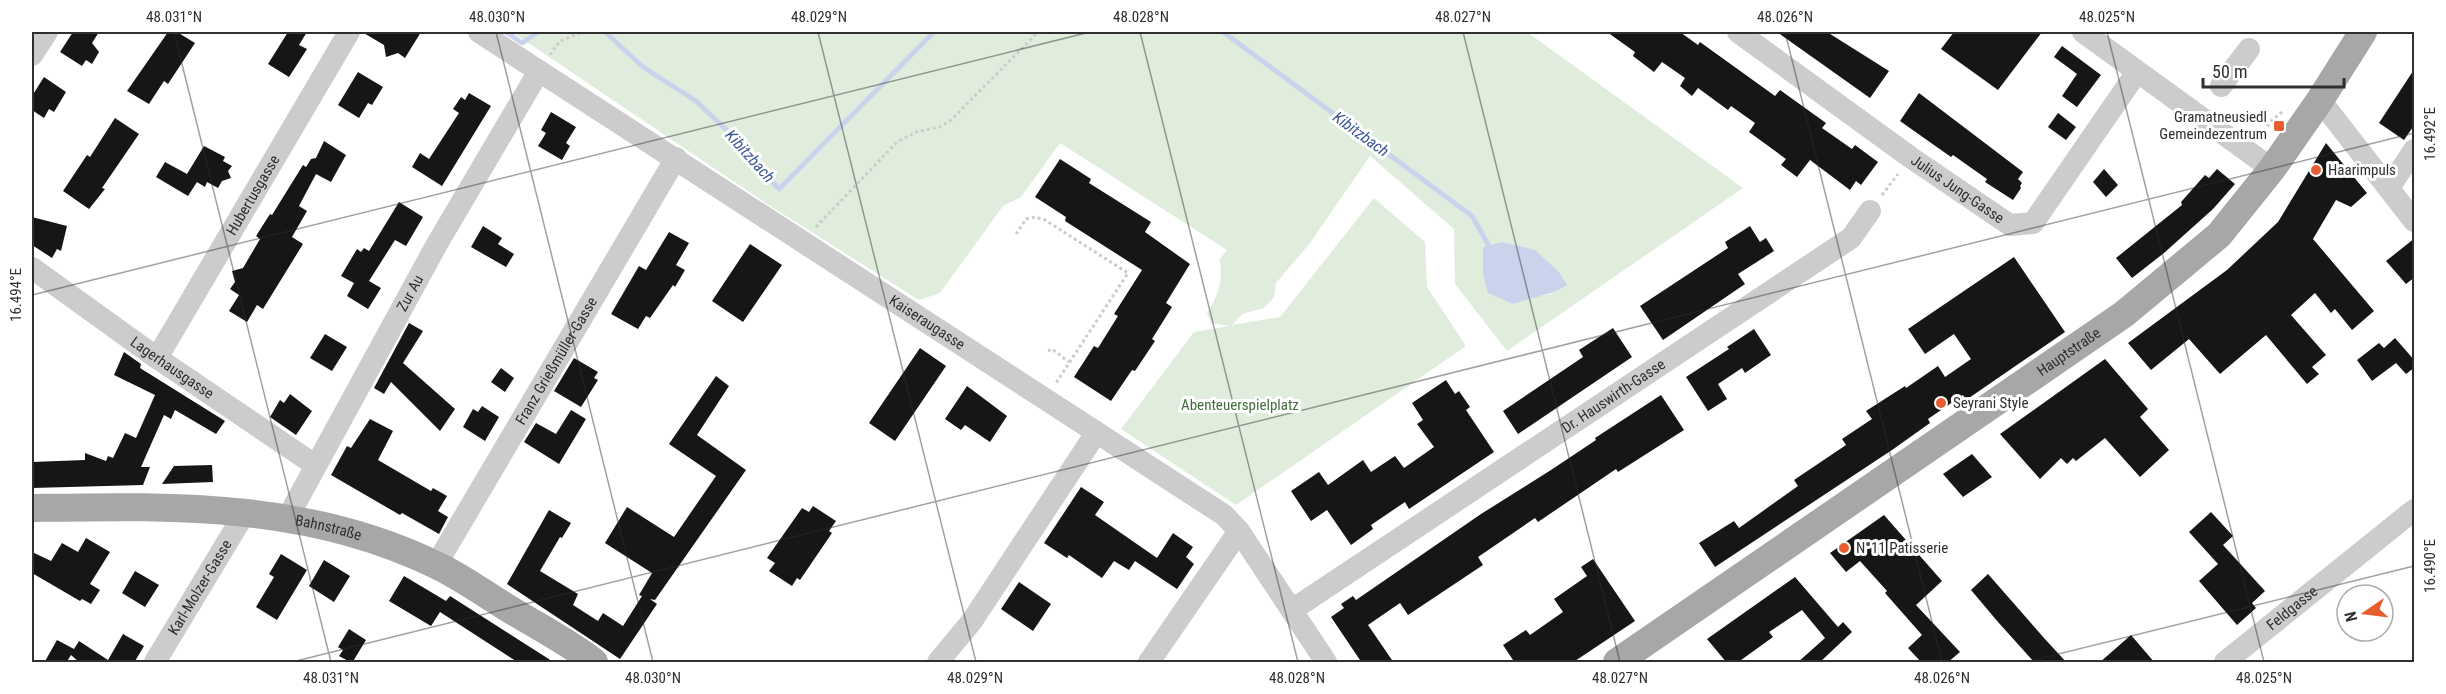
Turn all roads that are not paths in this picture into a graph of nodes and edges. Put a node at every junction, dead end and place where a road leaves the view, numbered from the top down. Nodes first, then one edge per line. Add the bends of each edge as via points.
1 (47, 32) edge
2 (349, 32) edge
3 (479, 32) edge
4 (1738, 32) edge
5 (2083, 32) edge
6 (2363, 32) edge
7 (2249, 49) dead end
8 (32, 55) edge
9 (539, 71) junction
10 (2137, 72) junction
11 (2221, 86) dead end
12 (2320, 100) junction
13 (676, 158) junction
14 (2411, 160) edge
15 (2272, 169) junction
16 (2389, 188) junction
17 (1870, 211) road end
18 (2415, 221) edge
19 (32, 268) edge
20 (157, 358) junction
21 (1096, 433) junction
22 (315, 465) junction
23 (32, 508) edge
24 (2415, 510) edge
25 (246, 511) junction
26 (288, 517) junction
27 (1239, 531) junction
28 (436, 565) junction
29 (1292, 610) junction
30 (155, 663) edge
31 (594, 663) edge
32 (938, 663) edge
33 (1149, 663) edge
34 (1326, 663) edge
35 (1617, 663) edge
36 (2225, 663) edge

1 - 8 street
2 - 20 street, Hubertusgasse
3 - 9 street, Kaiseraugasse
4 - 10 street, Julius Jung-Gasse via 2010,225 2033,224
5 - 10 street
6 - 12 main road, Hauptstraße
7 - 11 street
9 - 13 street, Kaiseraugasse
9 - 22 street, Zur Au via 443,233
10 - 15 street
12 - 15 main road, Hauptstraße
12 - 16 street
13 - 21 street, Kaiseraugasse
13 - 28 street, Franz Grießmüller-Gasse
14 - 16 street
15 - 35 main road, Hauptstraße via 2219,235 2124,314
16 - 18 street
17 - 29 street, Dr. Hauswirth-Gasse via 1851,238
19 - 20 street, Lagerhausgasse
20 - 22 street, Lagerhausgasse
21 - 27 street, Kaiseraugasse via 1224,515
21 - 32 street via 972,621
22 - 26 street, Zur Au
23 - 25 main road, Bahnstraße via 145,506
24 - 36 street, Feldgasse
25 - 26 main road, Bahnstraße
25 - 30 street, Karl-Molzer-Gasse
26 - 28 main road, Bahnstraße via 351,532
27 - 29 street, Kaiseraugasse
27 - 33 street
28 - 31 main road, Bahnstraße
29 - 34 street, Kaiseraugasse

